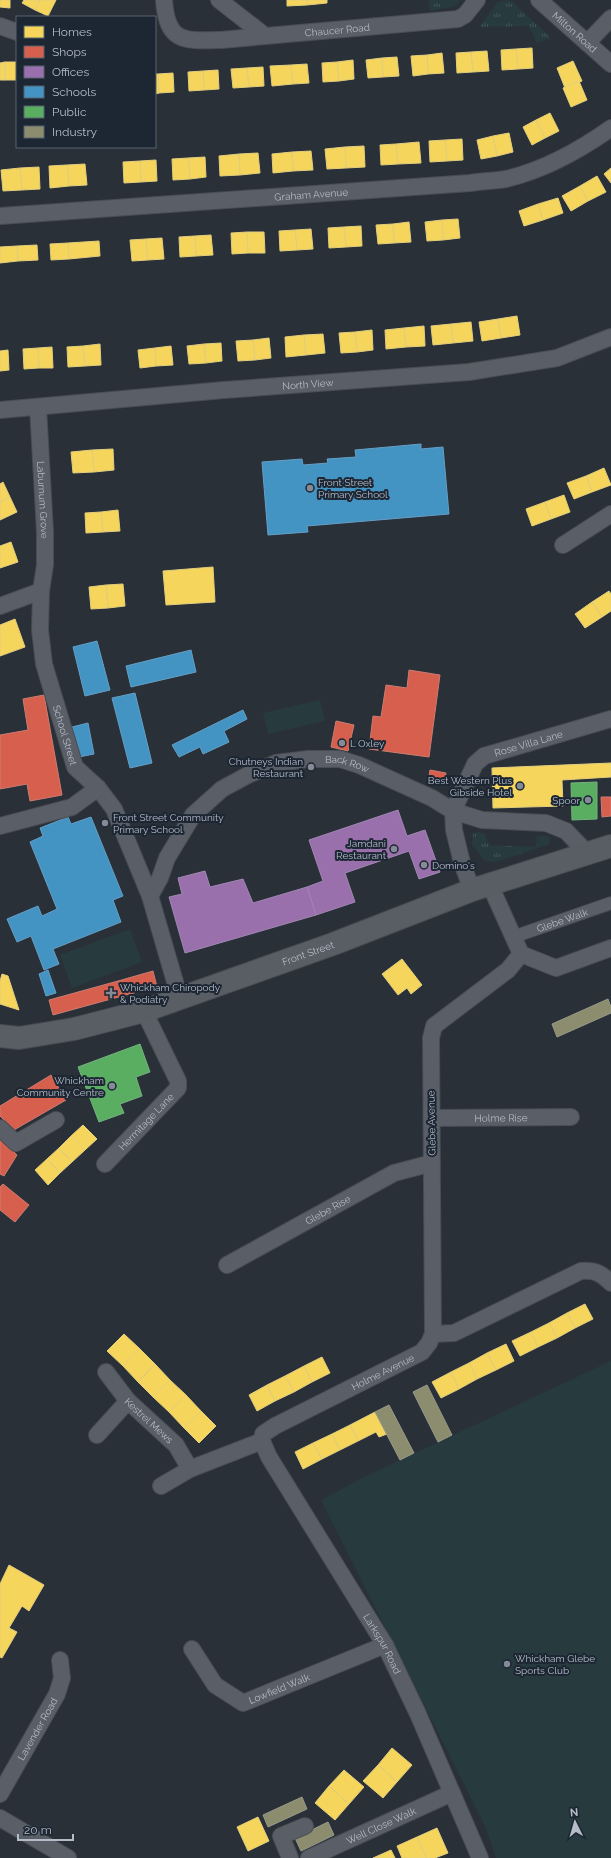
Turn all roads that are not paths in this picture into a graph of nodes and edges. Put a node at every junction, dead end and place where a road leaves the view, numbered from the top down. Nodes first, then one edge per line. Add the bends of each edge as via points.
1 (164, 0) edge
2 (219, 0) edge
3 (477, 0) edge
4 (539, 0) edge
5 (611, 18) edge
6 (0, 26) edge
7 (16, 32) edge
8 (264, 35) junction
9 (587, 43) junction
10 (611, 64) edge
11 (611, 128) edge
12 (0, 216) edge
13 (611, 337) edge
14 (38, 407) junction
15 (0, 410) edge
16 (611, 514) edge
17 (563, 545) dead end
18 (42, 591) junction
19 (0, 606) edge
20 (611, 719) edge
21 (98, 788) junction
22 (453, 811) junction
23 (0, 826) edge
24 (611, 846) edge
25 (587, 853) junction
26 (481, 887) junction
27 (150, 896) junction
28 (611, 903) edge
29 (513, 937) junction
30 (611, 948) edge
31 (521, 954) junction
32 (180, 999) junction
33 (144, 1011) junction
34 (0, 1036) edge
35 (571, 1117) dead end
36 (432, 1118) junction
37 (56, 1120) dead end
38 (0, 1128) edge
39 (432, 1163) junction
40 (105, 1164) dead end
41 (228, 1265) dead end
42 (611, 1283) edge
43 (433, 1334) junction
44 (106, 1372) dead end
45 (128, 1401) junction
46 (97, 1435) dead end
47 (262, 1441) junction
48 (190, 1469) junction
49 (161, 1486) dead end
50 (386, 1645) junction
51 (192, 1649) dead end
52 (60, 1660) dead end
53 (452, 1793) junction
54 (0, 1794) edge
55 (0, 1818) edge
56 (304, 1826) dead end
57 (68, 1858) edge
58 (290, 1858) edge
59 (309, 1858) edge
60 (480, 1858) edge

1 - 8 street, Chaucer Road via 166,23 176,34 190,41
2 - 8 street
3 - 8 street, Chaucer Road via 465,15 458,19
4 - 9 street, Milton Road
5 - 9 street
6 - 7 street
9 - 10 street, Milton Road
11 - 12 street, Graham Avenue via 555,161 506,179
13 - 14 street, North View via 557,358 469,372
14 - 15 street, North View
14 - 18 street, Laburnum Grove via 45,532
16 - 17 street
18 - 19 street
18 - 21 street, School Street via 40,630 44,664 75,768
20 - 22 street, Rose Villa Lane via 484,756 475,764
21 - 23 street via 72,807
21 - 27 street, School Street via 114,809
22 - 25 street, Back Row via 482,820 546,823 566,831
22 - 26 street via 460,856
22 - 27 street, Back Row via 419,792 340,759 276,763 222,789 193,815 167,858
24 - 25 main road, Front Street
25 - 26 main road, Front Street
26 - 29 street
26 - 32 main road, Front Street
27 - 32 street, School Street
28 - 29 street, Glebe Walk
29 - 31 street
30 - 31 street via 556,968
31 - 36 street, Glebe Avenue via 508,970 434,1026 431,1038
32 - 33 main road, Front Street
33 - 34 main road, Front Street via 68,1030 19,1038
33 - 40 street, Hermitage Lane via 178,1081 178,1088
35 - 36 street, Holme Rise
36 - 39 street, Glebe Avenue
37 - 38 street via 16,1143
39 - 41 street, Glebe Rise via 394,1173
39 - 43 street, Glebe Avenue
42 - 43 street via 602,1274 592,1270 581,1270 454,1333
43 - 47 street, Holme Avenue via 422,1352 275,1426 263,1434
44 - 45 street, Kestrel Mews
45 - 46 street
45 - 48 street, Kestrel Mews via 176,1445
47 - 48 street
47 - 50 street, Larkspur Road via 315,1534
48 - 49 street
50 - 51 street, Lowfield Walk via 243,1703 214,1685
50 - 53 street, Larkspur Road
52 - 54 street, Lavender Road via 62,1678 57,1694
53 - 59 street, Well Close Walk
53 - 60 street, Larkspur Road
55 - 57 street
56 - 58 street via 281,1836

